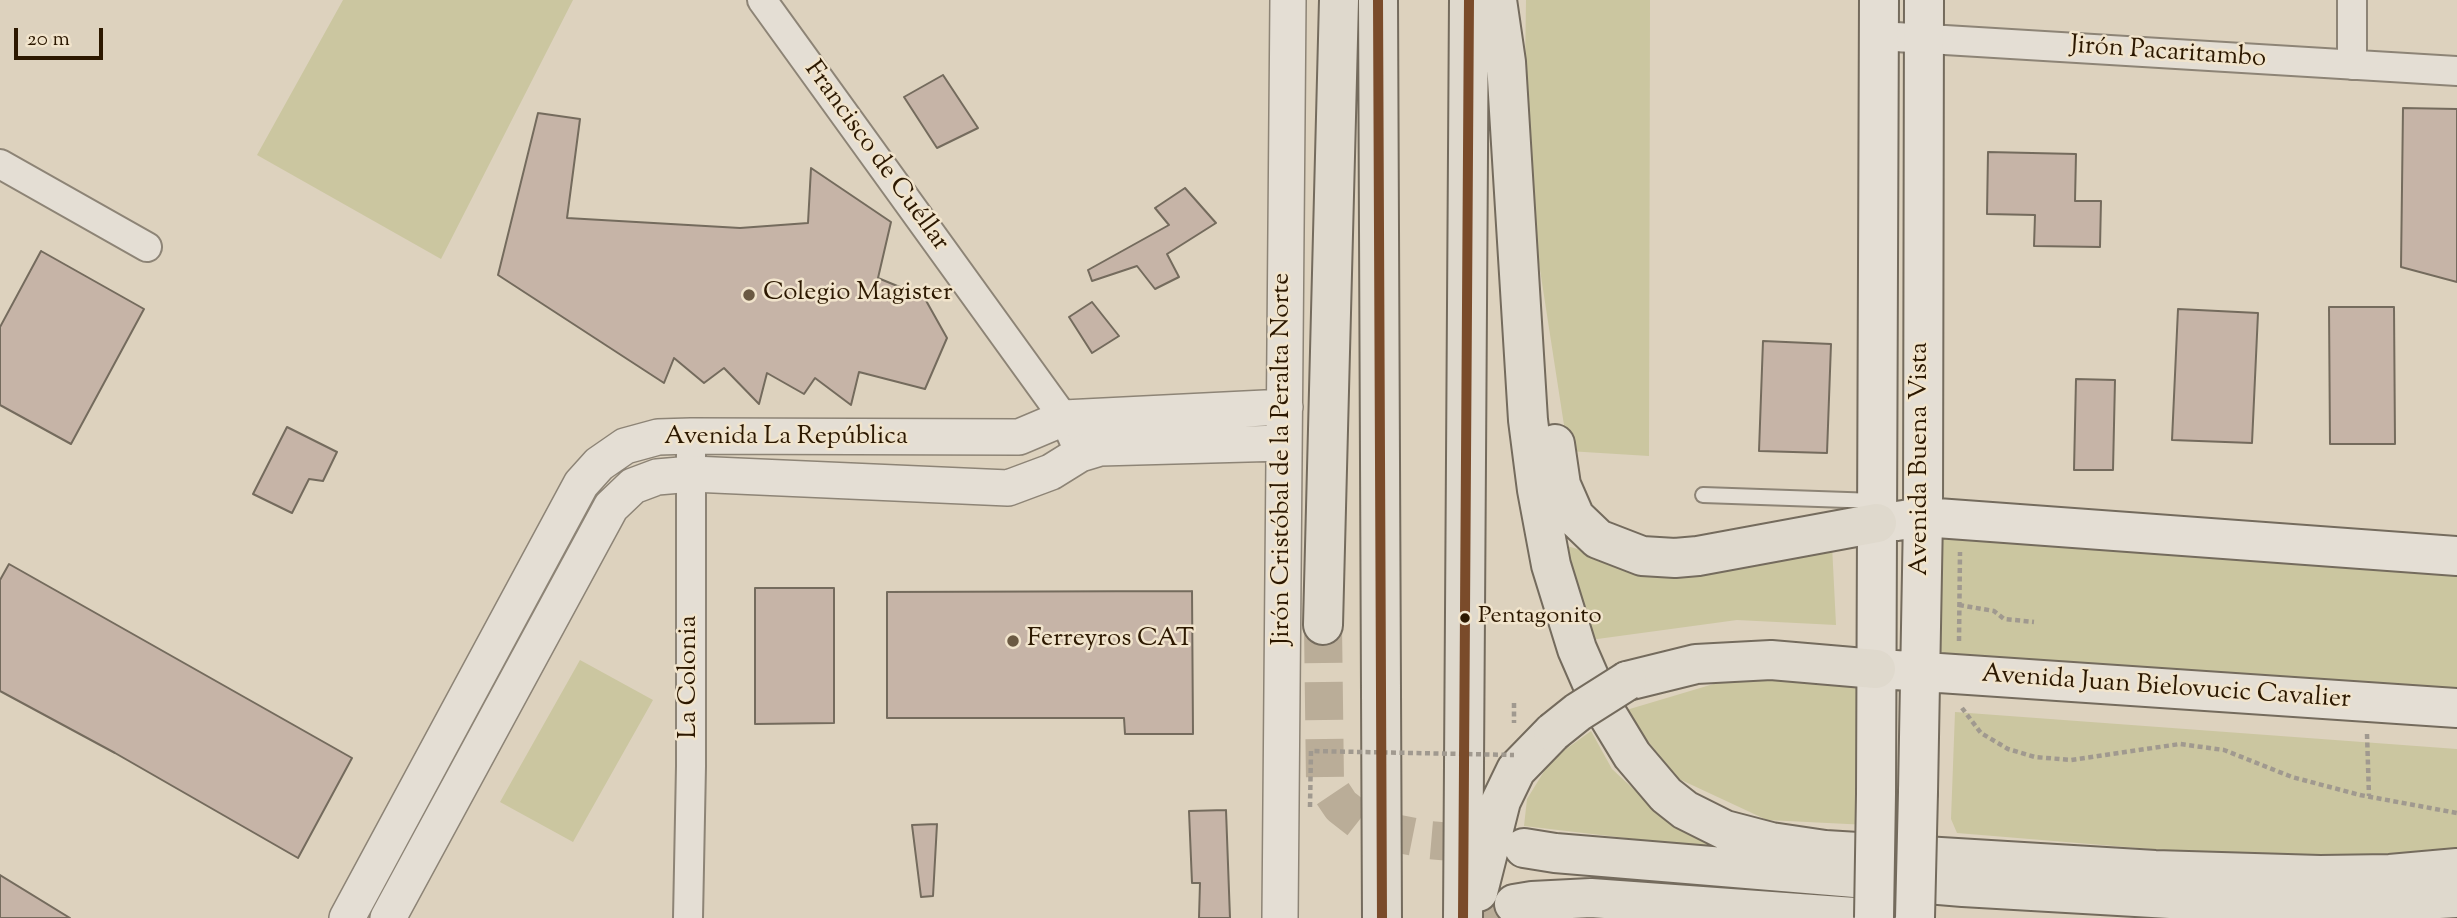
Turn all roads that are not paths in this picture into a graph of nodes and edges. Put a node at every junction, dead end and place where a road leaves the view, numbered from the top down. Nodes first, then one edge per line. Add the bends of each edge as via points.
1 (762, 0) edge
2 (1287, 0) edge
3 (1339, 0) edge
4 (1378, 0) edge
5 (1469, 0) edge
6 (1497, 0) edge
7 (1924, 0) edge
8 (2352, 0) edge
9 (1879, 18) edge
10 (1924, 39) junction
11 (1506, 62) junction
12 (2352, 65) junction
13 (2457, 71) edge
14 (0, 164) edge
15 (147, 247) dead end
16 (1285, 407) junction
17 (1064, 418) junction
18 (691, 436) junction
19 (1284, 443) junction
20 (1080, 454) junction
21 (692, 474) junction
22 (1703, 495) dead end
23 (1877, 512) junction
24 (1942, 518) junction
25 (2457, 555) edge
26 (1323, 625) tunnel mouth
27 (1876, 669) junction
28 (1919, 672) junction
29 (2457, 708) edge
30 (1524, 848) tunnel mouth
31 (2457, 868) edge
32 (2457, 898) edge
33 (1514, 904) tunnel mouth
34 (347, 918) edge
35 (388, 918) edge
36 (688, 918) edge
37 (1280, 918) edge
38 (1382, 918) edge
39 (1463, 918) edge
40 (1472, 918) edge
41 (1868, 918) edge
42 (1874, 918) edge
43 (1915, 918) edge

1 - 17 street, Francisco de Cuéllar
2 - 16 street, Jirón Cristóbal de la Peralta Norte
3 - 26 highway
4 - 38 highway
5 - 39 highway
6 - 11 highway
7 - 10 main road, Avenida Buena Vista
8 - 12 street
9 - 10 street, Jirón Pacaritambo
9 - 23 main road, Avenida Buena Vista
10 - 12 street, Jirón Pacaritambo
10 - 24 main road, Avenida Buena Vista
11 - 23 highway via 1558,470 1575,517 1598,538 1621,549 1675,558
11 - 31 highway via 1528,420 1550,565 1577,649 1601,704 1632,755 1666,795 1725,830 1825,849 2307,875
12 - 13 street, Jirón Pacaritambo
14 - 15 street
16 - 17 street, Avenida La República
16 - 19 street, Jirón Cristóbal de la Peralta Norte
17 - 18 street, Avenida La República via 1019,437
17 - 20 street, Francisco de Cuéllar
18 - 21 street, La Colonia
18 - 34 street, Avenida La República via 658,437 625,446 581,484
19 - 20 street, Avenida La República via 1100,448
19 - 37 street, Jirón Cristóbal de la Peralta Norte
20 - 21 street, Avenida La República via 1051,472 1008,488
21 - 35 street, Avenida La República via 657,477 633,486 611,507
21 - 36 street, La Colonia
22 - 23 lane
23 - 24 main road
23 - 27 main road, Avenida Buena Vista
24 - 25 main road
24 - 28 main road, Avenida Buena Vista
27 - 28 main road, Avenida Juan Bielovucic Cavalier
27 - 40 highway, bridge via 1771,660 1696,664 1627,681 1578,712 1516,770 1501,801
27 - 42 main road, Avenida Buena Vista, bridge
28 - 29 main road, Avenida Juan Bielovucic Cavalier
28 - 43 main road, Avenida Buena Vista, bridge
30 - 32 highway via 1963,887 2256,904
33 - 41 highway via 1591,898

